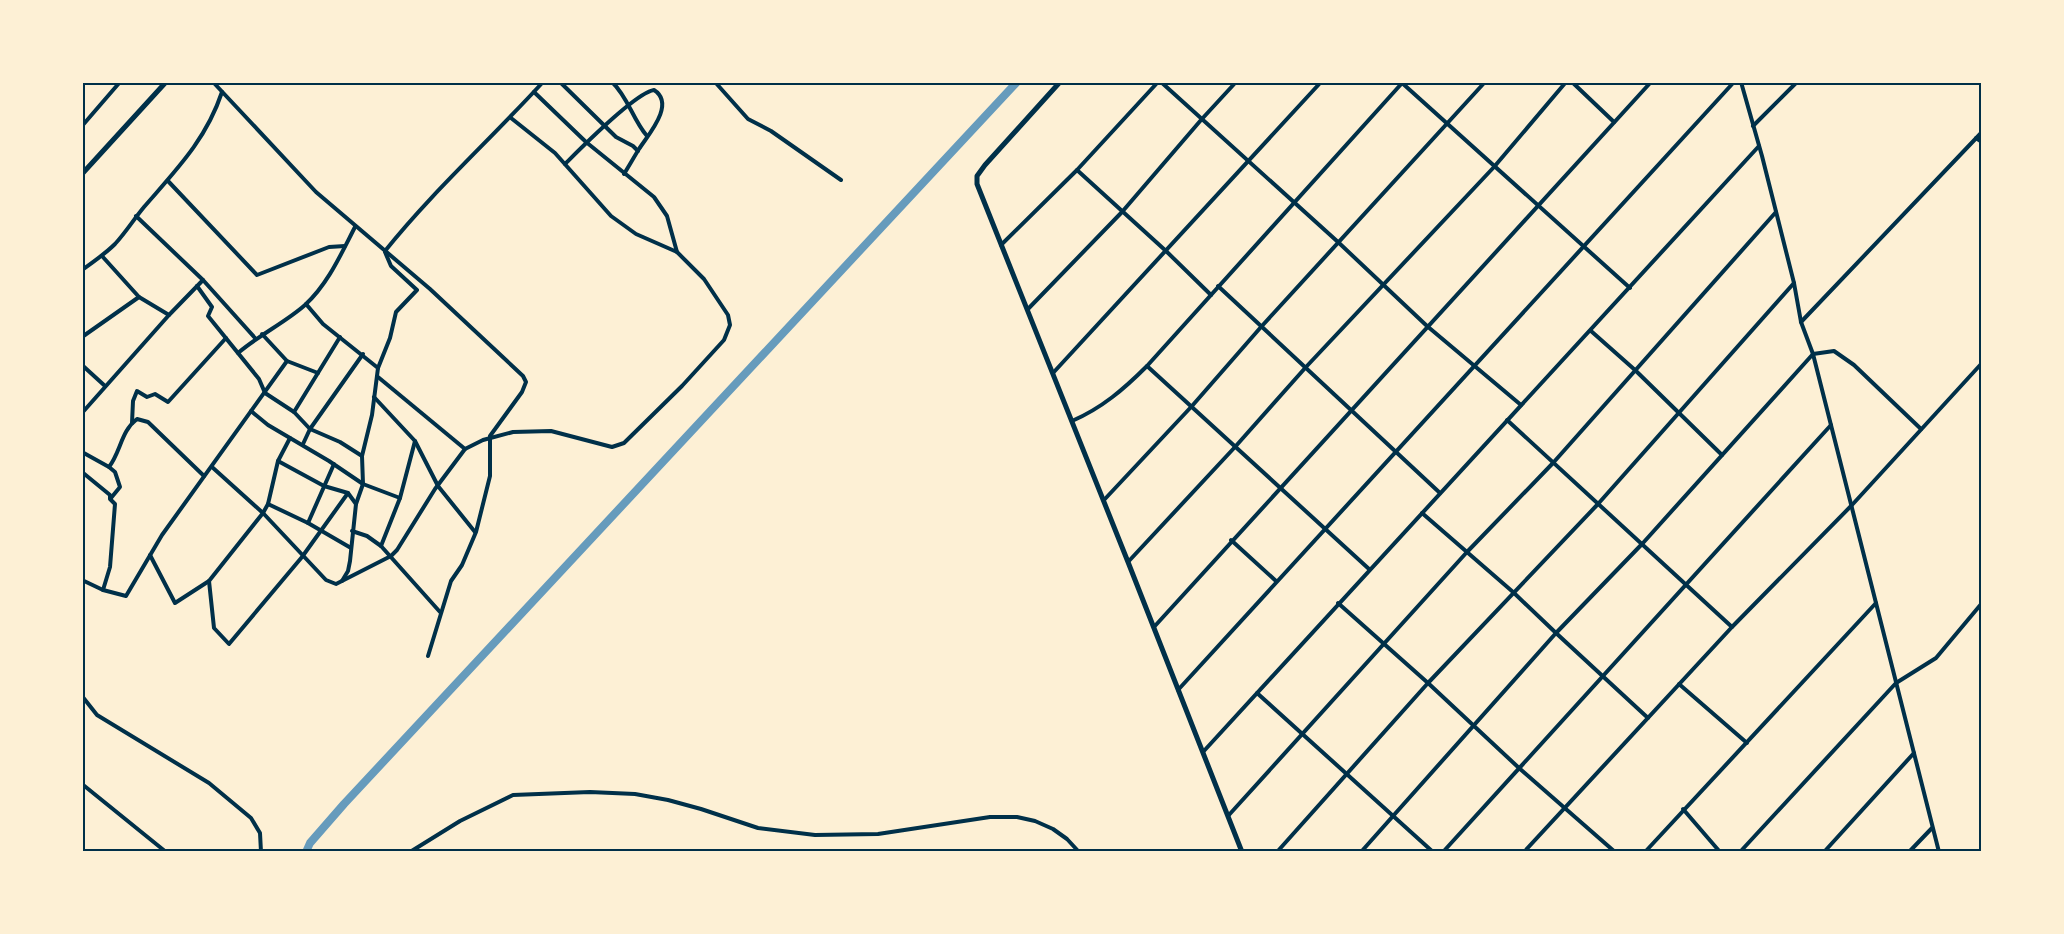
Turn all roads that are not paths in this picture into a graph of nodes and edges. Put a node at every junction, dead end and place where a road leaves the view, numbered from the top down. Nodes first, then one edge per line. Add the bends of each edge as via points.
1 (120, 82) edge
2 (166, 82) edge
3 (543, 82) edge
4 (560, 82) edge
5 (612, 82) edge
6 (715, 82) edge
7 (1060, 82) edge
8 (1160, 82) edge
9 (1236, 82) edge
10 (1321, 82) edge
11 (1485, 82) edge
12 (1566, 82) edge
13 (1572, 82) edge
14 (1651, 82) edge
15 (1734, 82) edge
16 (1741, 82) edge
17 (1797, 82) edge
18 (216, 83) edge
19 (1402, 83) edge
20 (222, 91) junction
21 (534, 92) junction
22 (628, 104) junction
23 (511, 118) junction
24 (1201, 120) junction
25 (1614, 122) junction
26 (1447, 125) junction
27 (82, 126) edge
28 (606, 126) junction
29 (1753, 126) junction
30 (1982, 132) edge
31 (647, 136) junction
32 (1976, 138) junction
33 (586, 142) junction
34 (1982, 142) edge
35 (1759, 147) junction
36 (638, 151) junction
37 (1247, 161) junction
38 (565, 164) junction
39 (1494, 167) junction
40 (1077, 170) junction
41 (82, 174) edge
42 (624, 174) junction
43 (842, 180) dead end
44 (168, 181) junction
45 (1293, 203) junction
46 (1538, 207) junction
47 (1122, 212) junction
48 (1776, 212) junction
49 (136, 216) junction
50 (355, 227) junction
51 (1338, 242) junction
52 (1001, 245) junction
53 (345, 246) junction
54 (1584, 247) junction
55 (385, 251) junction
56 (1166, 251) junction
57 (677, 252) junction
58 (102, 256) junction
59 (82, 270) edge
60 (203, 280) junction
61 (1794, 283) junction
62 (1383, 284) junction
63 (197, 286) junction
64 (1218, 286) junction
65 (1630, 288) junction
66 (1211, 295) junction
67 (139, 297) junction
68 (306, 304) junction
69 (1027, 310) junction
70 (169, 315) junction
71 (1801, 322) junction
72 (1427, 326) junction
73 (1261, 327) junction
74 (1591, 331) junction
75 (262, 334) junction
76 (82, 337) edge
77 (340, 337) junction
78 (226, 338) junction
79 (255, 338) junction
80 (238, 353) junction
81 (363, 354) junction
82 (1813, 354) junction
83 (287, 361) junction
84 (1982, 363) edge
85 (1475, 365) junction
86 (83, 366) edge
87 (1147, 366) junction
88 (1306, 367) junction
89 (378, 368) junction
90 (1635, 370) junction
91 (318, 373) junction
92 (1053, 373) junction
93 (378, 376) junction
94 (105, 386) junction
95 (265, 393) junction
96 (373, 397) junction
97 (1521, 405) junction
98 (1192, 406) junction
99 (1351, 409) junction
100 (251, 411) junction
101 (294, 412) junction
102 (82, 413) edge
103 (1679, 413) junction
104 (1507, 420) junction
105 (1072, 422) junction
106 (132, 423) junction
107 (1831, 425) junction
108 (310, 429) junction
109 (1921, 429) junction
110 (490, 436) junction
111 (290, 438) junction
112 (415, 441) junction
113 (303, 444) junction
114 (1235, 447) junction
115 (465, 449) junction
116 (1395, 451) junction
117 (82, 452) edge
118 (1722, 455) junction
119 (362, 456) junction
120 (278, 461) junction
121 (1553, 463) junction
122 (334, 464) junction
123 (110, 467) junction
124 (212, 467) junction
125 (82, 472) edge
126 (204, 476) junction
127 (363, 484) junction
128 (324, 486) junction
129 (438, 486) junction
130 (1280, 487) junction
131 (348, 493) junction
132 (1440, 493) junction
133 (400, 498) junction
134 (110, 499) junction
135 (1103, 500) junction
136 (268, 504) junction
137 (356, 504) junction
138 (1598, 504) junction
139 (1852, 505) junction
140 (263, 513) junction
141 (1422, 513) junction
142 (308, 523) junction
143 (1324, 528) junction
144 (320, 531) junction
145 (352, 531) junction
146 (476, 532) junction
147 (1231, 540) junction
148 (1643, 543) junction
149 (381, 546) junction
150 (351, 548) junction
151 (1467, 552) junction
152 (150, 555) junction
153 (391, 556) junction
154 (302, 557) junction
155 (1128, 562) junction
156 (1369, 569) junction
157 (82, 580) edge
158 (209, 581) junction
159 (342, 581) junction
160 (1276, 581) junction
161 (1686, 584) junction
162 (103, 590) junction
163 (1513, 592) junction
164 (1876, 602) junction
165 (1338, 603) junction
166 (1982, 603) edge
167 (440, 612) junction
168 (1154, 627) junction
169 (1732, 627) junction
170 (1556, 633) junction
171 (1384, 644) junction
172 (428, 656) dead end
173 (1603, 677) junction
174 (1428, 683) junction
175 (1896, 683) junction
176 (1679, 684) junction
177 (1178, 690) junction
178 (1257, 693) junction
179 (82, 696) edge
180 (1648, 718) junction
181 (1472, 725) junction
182 (1302, 734) junction
183 (1747, 743) junction
184 (1915, 752) junction
185 (1202, 753) junction
186 (1519, 768) junction
187 (1348, 773) junction
188 (82, 784) edge
189 (1565, 806) junction
190 (1683, 809) junction
191 (1228, 816) junction
192 (1393, 816) junction
193 (1932, 828) junction
194 (166, 852) edge
195 (261, 852) edge
196 (410, 852) edge
197 (1079, 852) edge
198 (1242, 852) edge
199 (1277, 852) edge
200 (1362, 852) edge
201 (1433, 852) edge
202 (1443, 852) edge
203 (1524, 852) edge
204 (1615, 852) edge
205 (1645, 852) edge
206 (1720, 852) edge
207 (1740, 852) edge
208 (1824, 852) edge
209 (1909, 852) edge
210 (1939, 852) edge

1 - 27 street
2 - 41 street
3 - 21 street
4 - 28 street
5 - 22 street
6 - 43 street via 748,119
7 - 52 street via 977,176 976,184
8 - 24 street
8 - 40 street
9 - 24 street
10 - 37 street
11 - 26 street
12 - 39 street
13 - 25 street
14 - 25 street
15 - 54 street
16 - 29 street
17 - 29 street
18 - 20 street
19 - 26 street
19 - 45 street
20 - 44 street via 204,135
20 - 50 street via 300,176
21 - 23 street
21 - 33 street
22 - 28 street
22 - 31 street
22 - 31 street via 651,90 658,92 661,112
23 - 38 street
23 - 55 street via 420,208
24 - 37 street
24 - 47 street
25 - 46 street
26 - 39 street
26 - 51 street
28 - 33 street
28 - 36 street
29 - 35 street
30 - 32 street
31 - 36 street
32 - 34 street
32 - 71 street
33 - 38 street
33 - 42 street
35 - 48 street
35 - 65 street
36 - 42 street
37 - 45 street
37 - 56 street
38 - 57 street via 611,216 636,234
39 - 46 street
39 - 62 street
40 - 47 street
40 - 52 street
42 - 57 street via 642,187 668,216
44 - 49 street
44 - 53 street via 257,275 328,248
45 - 51 street
45 - 64 street
46 - 54 street
46 - 72 street
47 - 56 street
47 - 69 street
48 - 61 street
48 - 90 street
49 - 58 street
49 - 60 street
50 - 53 street
50 - 55 street
51 - 62 street
51 - 73 street
52 - 69 street
53 - 68 street via 331,273
54 - 65 street
54 - 85 street
55 - 89 street via 391,266 417,290 396,312
55 - 110 street via 523,376 526,382 522,392
56 - 66 street
56 - 92 street
57 - 110 street via 714,291 730,325 724,340 682,386 618,446 551,431
58 - 59 street
58 - 67 street
60 - 63 street
60 - 79 street
61 - 71 street
61 - 103 street
62 - 72 street
62 - 88 street
63 - 70 street
63 - 78 street via 212,307 208,316
64 - 66 street
64 - 73 street
65 - 74 street
66 - 87 street
67 - 70 street
67 - 76 street
68 - 75 street
68 - 77 street
69 - 92 street
70 - 94 street
71 - 82 street
72 - 85 street
72 - 99 street
73 - 88 street
73 - 98 street
74 - 90 street
74 - 97 street
75 - 79 street
75 - 83 street
77 - 81 street
77 - 91 street
78 - 80 street
78 - 106 street via 168,402 155,394 147,397 137,392
79 - 80 street
80 - 95 street
81 - 89 street
81 - 108 street
82 - 107 street
82 - 109 street via 1834,351 1854,364
82 - 118 street
83 - 91 street
83 - 95 street
84 - 109 street
85 - 97 street
85 - 116 street
86 - 94 street
87 - 98 street
87 - 105 street via 1118,395
88 - 99 street
88 - 114 street
89 - 93 street
90 - 103 street
90 - 121 street
91 - 101 street
92 - 105 street
93 - 96 street
93 - 115 street
94 - 102 street
95 - 100 street
95 - 101 street
96 - 112 street
96 - 119 street
97 - 104 street
98 - 114 street
98 - 135 street
99 - 116 street
99 - 130 street
100 - 111 street
100 - 124 street
101 - 108 street
103 - 118 street
103 - 138 street
104 - 121 street
104 - 132 street
105 - 135 street
106 - 123 street
106 - 126 street via 137,419 148,422
107 - 139 street
107 - 161 street
108 - 113 street
108 - 119 street
109 - 139 street
110 - 115 street
110 - 146 street via 490,476
111 - 113 street
111 - 120 street
112 - 129 street
112 - 133 street
113 - 122 street
114 - 130 street
114 - 155 street
115 - 129 street
116 - 132 street
116 - 143 street
117 - 123 street
118 - 148 street
119 - 127 street
120 - 128 street
120 - 136 street
121 - 138 street
121 - 151 street
122 - 127 street
122 - 128 street
123 - 134 street via 120,487
124 - 126 street
124 - 140 street
125 - 134 street
126 - 152 street
127 - 133 street
127 - 137 street
128 - 131 street
128 - 142 street
129 - 146 street
129 - 153 street
130 - 143 street
130 - 147 street
131 - 137 street
131 - 144 street
132 - 141 street
133 - 149 street
134 - 162 street via 115,504 113,539
135 - 155 street
136 - 140 street
136 - 142 street
137 - 145 street
138 - 148 street
138 - 163 street
139 - 164 street
139 - 169 street
140 - 154 street
140 - 158 street
141 - 151 street
141 - 156 street
142 - 144 street
143 - 156 street
143 - 160 street
144 - 150 street
144 - 154 street
145 - 149 street
145 - 150 street
146 - 167 street
147 - 160 street
147 - 168 street
148 - 161 street
148 - 170 street
149 - 153 street
150 - 159 street via 348,571
151 - 163 street
151 - 171 street
152 - 158 street via 175,603
152 - 162 street via 126,596
153 - 159 street
153 - 167 street
154 - 158 street via 228,644 214,628
154 - 159 street via 326,580 336,584
155 - 168 street
156 - 165 street
157 - 162 street
160 - 177 street
161 - 169 street
161 - 173 street
163 - 170 street
163 - 174 street
164 - 175 street
164 - 183 street
165 - 171 street
165 - 178 street
166 - 175 street via 1936,658
167 - 172 street
168 - 177 street
169 - 176 street
170 - 173 street
170 - 181 street
171 - 174 street
171 - 182 street
173 - 180 street
173 - 186 street
174 - 181 street
174 - 187 street
175 - 184 street
175 - 207 street
176 - 180 street
176 - 183 street
177 - 185 street
178 - 182 street
178 - 185 street
179 - 195 street via 97,715 209,783 251,818 260,832
180 - 189 street
181 - 186 street
181 - 192 street
182 - 187 street
182 - 191 street
183 - 190 street
184 - 193 street
184 - 208 street
185 - 191 street
186 - 189 street
186 - 202 street
187 - 192 street
187 - 199 street
188 - 194 street
189 - 203 street
189 - 204 street
190 - 205 street
190 - 206 street
191 - 198 street
192 - 200 street
192 - 201 street
193 - 209 street
193 - 210 street
196 - 197 street via 513,795 590,792 668,800 758,828 815,835 878,834 990,817 1017,817 1053,829

